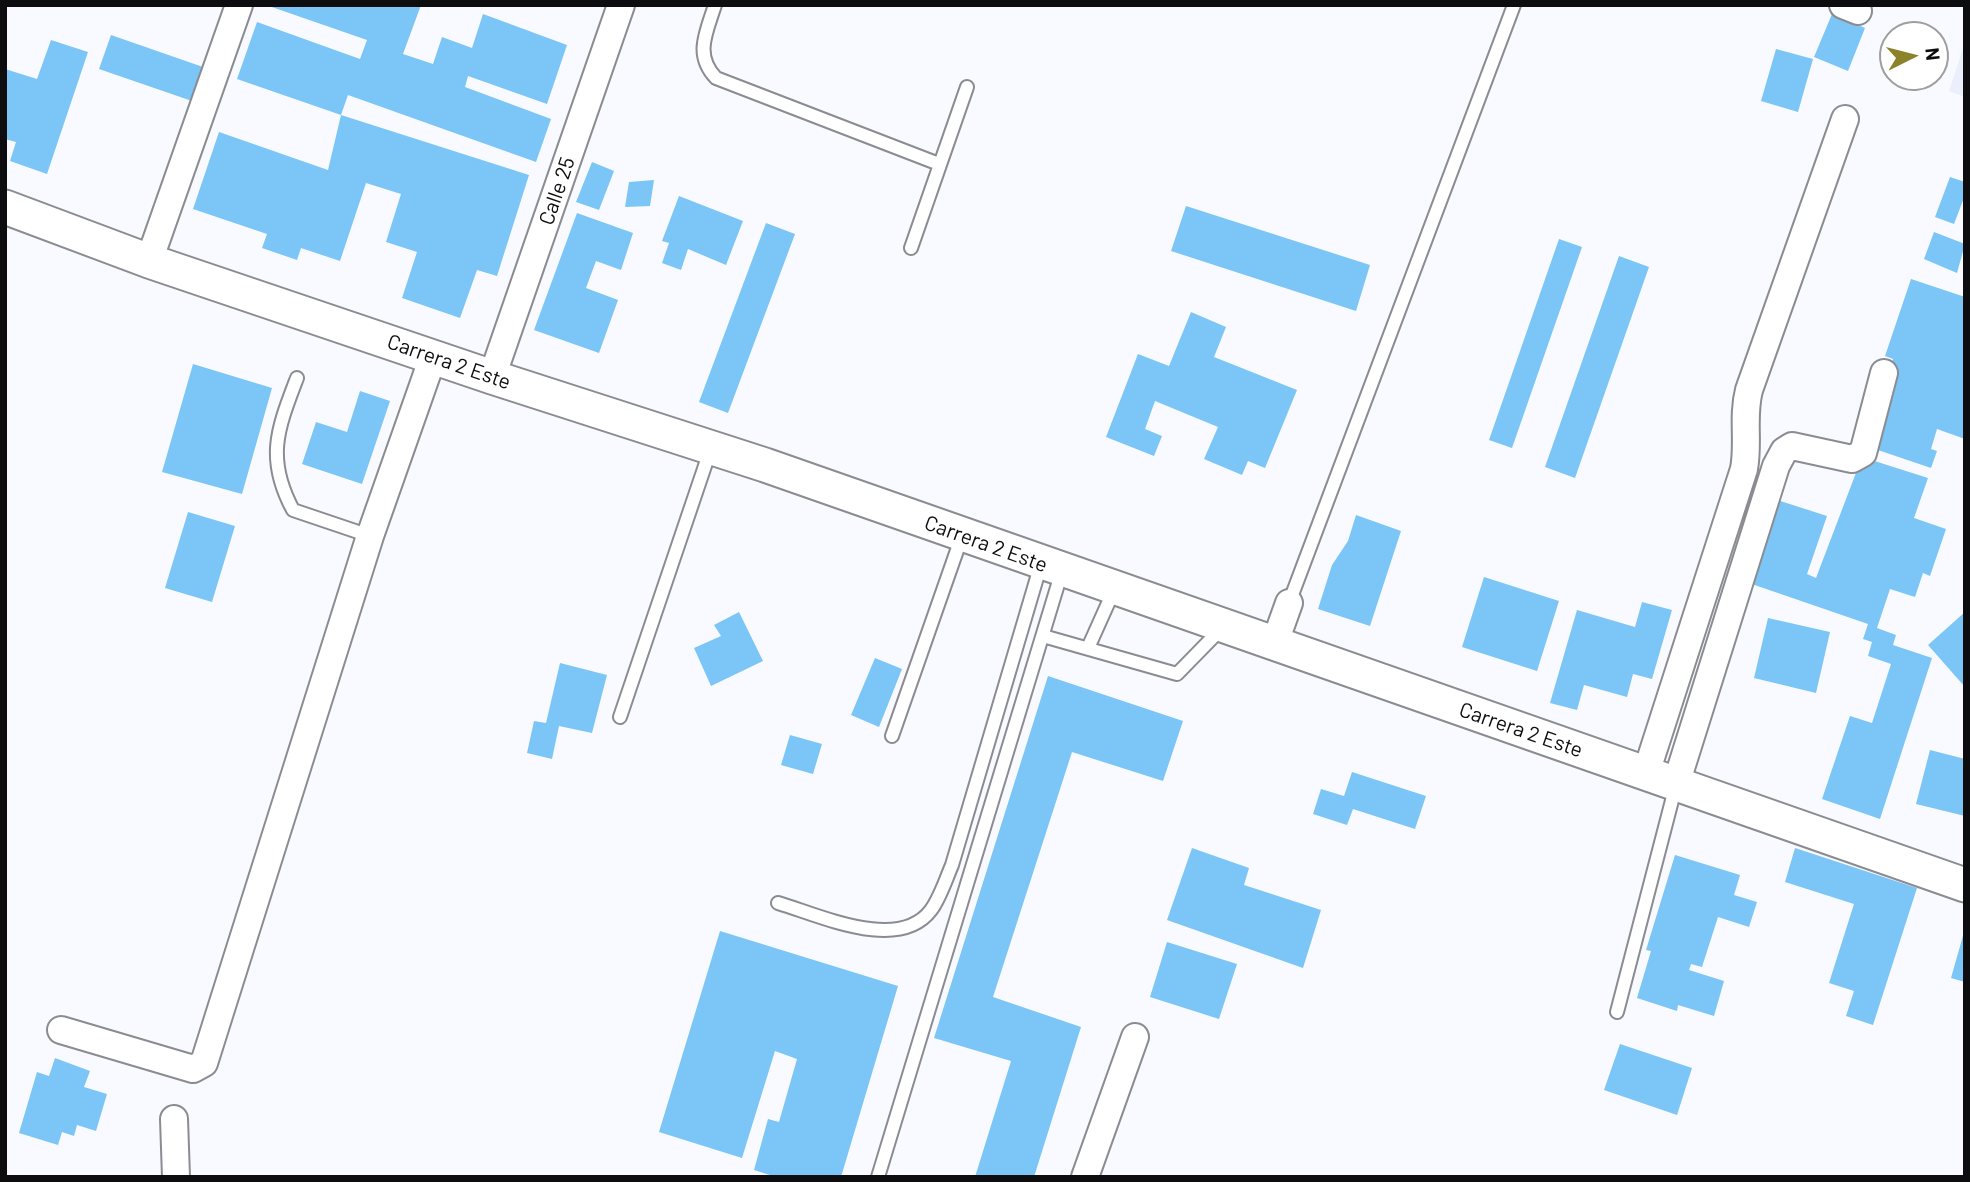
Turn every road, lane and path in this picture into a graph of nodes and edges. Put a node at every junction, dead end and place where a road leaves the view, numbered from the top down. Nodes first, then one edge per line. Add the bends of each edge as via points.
1 (239, 5) edge
2 (621, 5) edge
3 (715, 5) edge
4 (1514, 5) edge
5 (967, 86) dead end
6 (1845, 119) dead end
7 (939, 164) junction
8 (5, 207) edge
9 (911, 248) dead end
10 (149, 261) junction
11 (433, 357) junction
12 (1884, 373) dead end
13 (492, 377) junction
14 (297, 378) dead end
15 (711, 447) junction
16 (370, 536) junction
17 (963, 536) junction
18 (1051, 568) junction
19 (1115, 589) junction
20 (1289, 603) joint
21 (1223, 627) junction
22 (1043, 636) junction
23 (1275, 645) junction
24 (1088, 648) junction
25 (620, 717) dead end
26 (892, 736) dead end
27 (1661, 779) junction
28 (1965, 885) edge
29 (778, 903) dead end
30 (1617, 1012) dead end
31 (61, 1030) dead end
32 (1135, 1037) dead end
33 (174, 1119) dead end
34 (176, 1177) edge
35 (878, 1177) edge
36 (1085, 1177) edge

1 - 10 street
2 - 13 street, Calle 25
3 - 7 lane via 702,46 706,67 716,78
4 - 20 lane
5 - 7 lane
6 - 27 street via 1749,390 1744,412 1748,450 1744,469
7 - 9 lane
8 - 10 street, Carrera 2 Este
10 - 11 street, Carrera 2 Este
11 - 13 street, Carrera 2 Este
11 - 16 street
12 - 27 street via 1863,453 1852,459 1792,446 1784,451
13 - 15 street, Carrera 2 Este
14 - 16 lane via 276,431 279,479 286,496 293,509
15 - 17 street, Carrera 2 Este
15 - 25 lane
16 - 31 street via 204,1063 193,1069
17 - 18 street, Carrera 2 Este
17 - 26 lane
18 - 19 street, Carrera 2 Este
18 - 22 lane
18 - 29 lane via 952,866 931,911 908,927 877,932
19 - 21 street, Carrera 2 Este
19 - 24 lane
20 - 23 street
21 - 23 street, Carrera 2 Este
21 - 24 lane via 1177,674
22 - 24 lane
22 - 35 lane
23 - 27 street, Carrera 2 Este
27 - 28 street, Carrera 2 Este
27 - 30 lane
32 - 36 street
33 - 34 street

